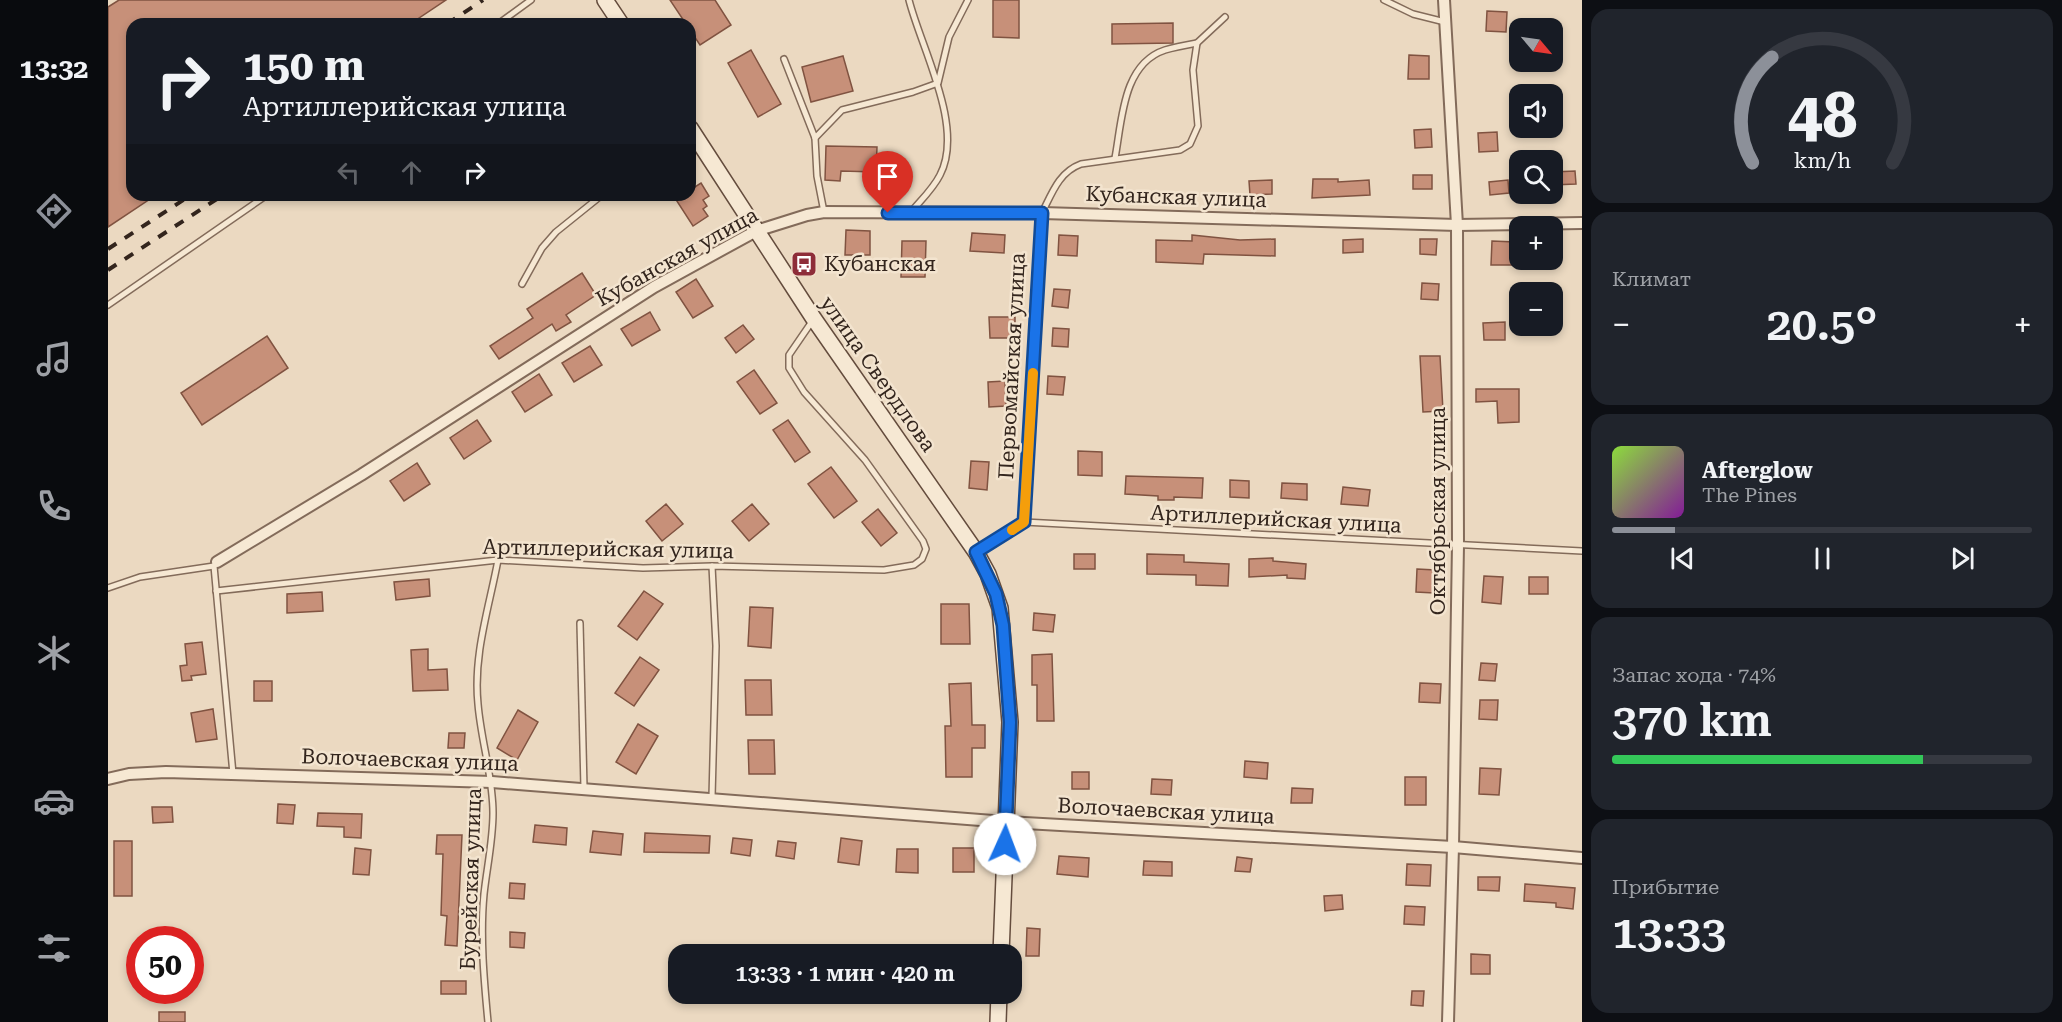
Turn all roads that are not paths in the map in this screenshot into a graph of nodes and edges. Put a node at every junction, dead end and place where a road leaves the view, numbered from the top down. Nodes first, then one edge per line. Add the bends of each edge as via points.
1 (531, 0) edge
2 (605, 0) edge
3 (909, 0) edge
4 (968, 0) edge
5 (1384, 0) edge
6 (1444, 0) edge
7 (1225, 17) dead end
8 (506, 18) edge
9 (616, 18) edge
10 (1445, 22) junction
11 (1197, 43) junction
12 (784, 59) dead end
13 (938, 83) junction
14 (696, 137) edge
15 (815, 138) junction
16 (1115, 158) junction
17 (258, 201) edge
18 (595, 201) edge
19 (824, 212) junction
20 (910, 213) junction
21 (1042, 213) junction
22 (1582, 223) edge
23 (1457, 225) junction
24 (756, 231) junction
25 (522, 284) dead end
26 (108, 305) edge
27 (814, 319) junction
28 (1024, 522) junction
29 (1458, 545) junction
30 (1582, 551) edge
31 (976, 552) junction
32 (498, 560) junction
33 (216, 564) junction
34 (712, 566) junction
35 (108, 588) edge
36 (216, 591) junction
37 (580, 623) dead end
38 (233, 774) junction
39 (108, 779) edge
40 (492, 782) junction
41 (584, 788) junction
42 (712, 797) junction
43 (1006, 822) junction
44 (1453, 847) junction
45 (1582, 858) edge
46 (1001, 944) edge
47 (999, 1004) edge
48 (488, 1022) edge
49 (998, 1022) edge
50 (1448, 1022) edge

1 - 8 lane
2 - 9 main road
3 - 13 lane
4 - 13 lane via 949,37
5 - 10 lane via 1413,14
6 - 10 street, Октябрьская улица
7 - 11 lane
10 - 23 street, Октябрьская улица
11 - 16 lane via 1163,50 1143,64 1128,90
11 - 16 lane via 1193,70 1198,126 1190,144 1180,150
12 - 15 lane
13 - 15 lane via 842,110
13 - 20 lane via 947,153 940,176
14 - 24 main road, улица Свердлова
15 - 19 lane
16 - 21 lane via 1071,167 1058,181
17 - 26 lane
18 - 25 lane via 542,248
19 - 20 street, Кубанская улица
19 - 24 street, Кубанская улица
20 - 21 street, Кубанская улица
21 - 23 street, Кубанская улица
21 - 28 lane, Первомайская улица
22 - 23 street, Кубанская улица
23 - 29 street, Октябрьская улица
24 - 27 main road, улица Свердлова
24 - 33 street, Кубанская улица via 654,287
27 - 31 main road, улица Свердлова
27 - 34 lane, Артиллерийская улица via 789,355 789,368 923,541 925,555 914,565 884,570
28 - 29 lane, Артиллерийская улица
28 - 31 lane
29 - 30 lane, Артиллерийская улица
29 - 44 street, Октябрьская улица
31 - 43 main road via 996,594 1003,625 1010,722
32 - 34 lane, Артиллерийская улица via 643,568
32 - 36 lane, Артиллерийская улица
32 - 40 lane, Бурейская улица via 477,673 478,706
33 - 35 lane
33 - 36 lane
34 - 42 lane via 716,646
36 - 38 lane
37 - 41 lane
38 - 39 street, Волочаевская улица via 166,772
38 - 40 street, Волочаевская улица
40 - 41 street, Волочаевская улица
40 - 48 lane, Бурейская улица via 493,834 484,896
41 - 42 street, Волочаевская улица
42 - 43 street, Волочаевская улица
43 - 44 street, Волочаевская улица
43 - 46 main road
44 - 45 street, Волочаевская улица
44 - 50 street, Октябрьская улица
47 - 49 main road

